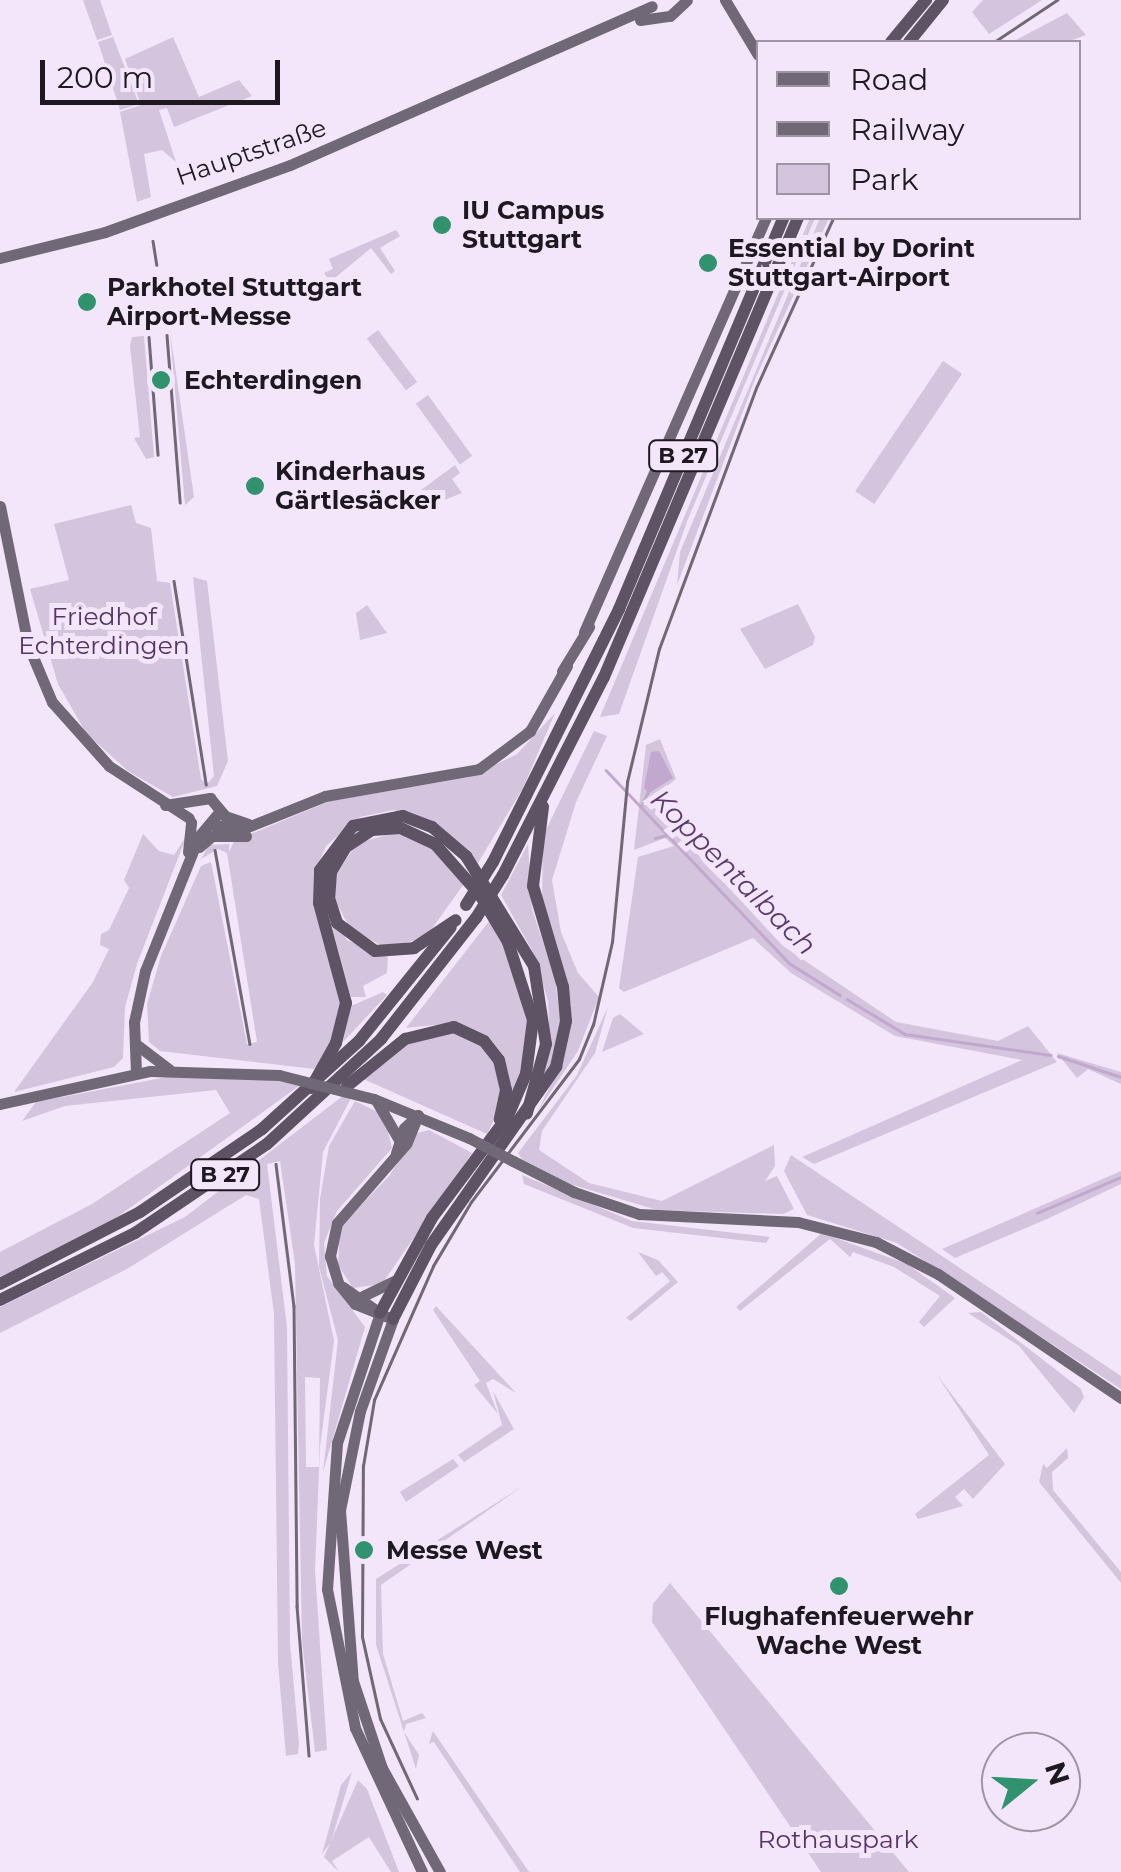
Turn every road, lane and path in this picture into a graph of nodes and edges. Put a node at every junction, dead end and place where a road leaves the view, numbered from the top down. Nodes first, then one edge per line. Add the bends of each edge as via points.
1 (725, 0) edge
2 (926, 0) edge
3 (943, 0) edge
4 (681, 2) edge
5 (654, 7) edge
6 (893, 40) edge
7 (910, 40) edge
8 (756, 53) edge
9 (765, 220) edge
10 (782, 220) edge
11 (797, 220) edge
12 (0, 258) edge
13 (0, 506) edge
14 (586, 698) junction
15 (544, 799) junction
16 (192, 802) junction
17 (165, 804) junction
18 (220, 811) junction
19 (274, 818) junction
20 (190, 820) junction
21 (254, 825) junction
22 (209, 827) junction
23 (192, 854) junction
24 (187, 867) junction
25 (456, 920) junction
26 (135, 1040) junction
27 (169, 1069) junction
28 (136, 1073) junction
29 (311, 1088) junction
30 (374, 1099) junction
31 (0, 1104) edge
32 (310, 1109) junction
33 (527, 1113) junction
34 (418, 1115) junction
35 (492, 1135) junction
36 (398, 1140) junction
37 (395, 1158) junction
38 (394, 1282) junction
39 (338, 1283) junction
40 (0, 1284) edge
41 (363, 1296) junction
42 (0, 1300) edge
43 (380, 1312) junction
44 (393, 1319) junction
45 (1121, 1398) edge
46 (422, 1872) edge
47 (440, 1872) edge

1 - 8 main road
2 - 6 highway
3 - 7 highway
4 - 5 main road, Hauptstraße via 670,16
5 - 12 main road, Hauptstraße via 284,167 167,204 105,232
9 - 19 main road via 584,632 550,703 514,748 479,769 330,795
10 - 14 highway, B 27
11 - 14 highway, B 27
13 - 17 main road via 28,645 52,702 88,748
14 - 15 highway, B 27 via 578,734
14 - 25 highway, B 27, bridge
15 - 32 highway, B 27, bridge via 476,918 409,1008
15 - 33 highway via 533,886 563,987 566,1021 556,1067
16 - 17 main road
16 - 18 main road via 210,798
16 - 20 main road
17 - 20 main road
18 - 21 main road
18 - 22 main road
19 - 21 main road
19 - 23 main road via 254,834 208,838
20 - 22 main road
20 - 24 main road
21 - 22 main road
22 - 23 main road
23 - 24 main road
24 - 26 main road via 145,972
25 - 29 highway, B 27 via 397,998
25 - 35 highway via 414,948 375,950 337,923 329,898 331,872 360,836 389,828 410,831 446,854 497,922 528,990 533,1026 526,1074
26 - 27 main road
26 - 28 main road
27 - 28 main road
27 - 30 main road, bridge via 279,1074
28 - 31 main road
29 - 33 highway via 336,1043 346,1003 318,903 320,870 353,826 402,816 432,827 466,856 534,966 546,1044
29 - 40 highway, B 27 via 177,1190
30 - 34 main road
30 - 36 main road
32 - 35 highway via 404,1039 454,1026 484,1041 499,1060 506,1090
32 - 42 highway, B 27 via 173,1210
33 - 44 highway via 431,1245
34 - 36 main road
34 - 37 main road
34 - 45 main road, bridge via 589,1198 639,1214 798,1222 876,1242 920,1263
35 - 38 highway
36 - 37 main road
37 - 39 main road via 338,1223 330,1256
38 - 41 main road
38 - 43 highway
39 - 41 main road
39 - 43 main road via 355,1304
41 - 43 main road
43 - 44 main road
43 - 46 main road via 337,1444 327,1589 355,1728
44 - 47 main road via 344,1475 341,1588 366,1728

